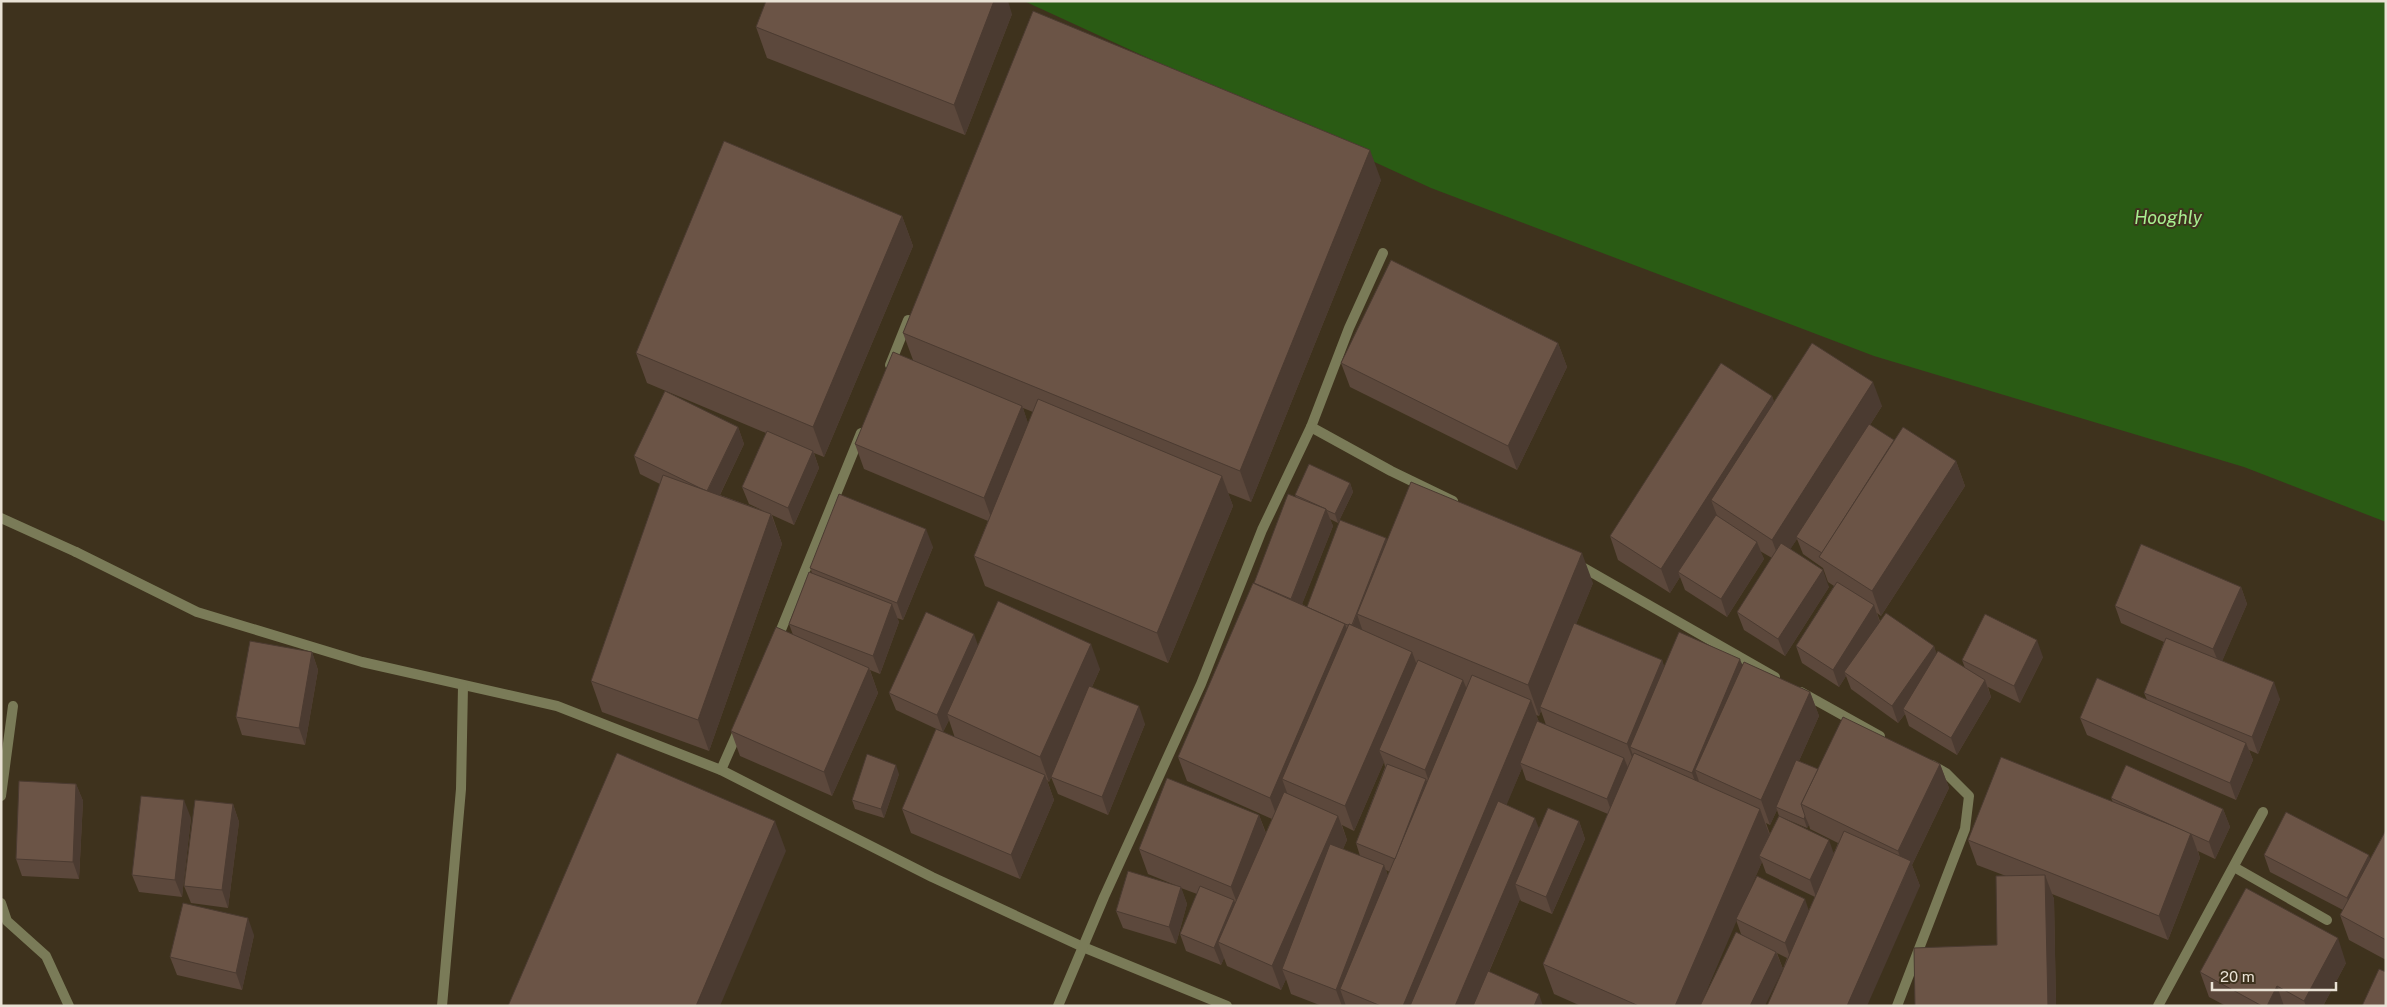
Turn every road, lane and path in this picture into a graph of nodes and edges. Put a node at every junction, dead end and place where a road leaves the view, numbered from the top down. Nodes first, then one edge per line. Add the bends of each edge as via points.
1 (1383, 254) dead end
2 (914, 307) edge
3 (887, 371) edge
4 (864, 427) edge
5 (1311, 427) junction
6 (1462, 505) edge
7 (1, 518) edge
8 (1564, 557) edge
9 (772, 655) edge
10 (463, 686) junction
11 (13, 706) dead end
12 (745, 717) edge
13 (1886, 739) edge
14 (1921, 758) edge
15 (721, 770) junction
16 (1, 796) edge
17 (2263, 812) dead end
18 (2234, 867) junction
19 (1, 903) edge
20 (2327, 920) dead end
21 (1083, 947) junction
22 (69, 1006) edge
23 (442, 1006) edge
24 (1058, 1006) edge
25 (1227, 1006) edge
26 (1897, 1006) edge
27 (2158, 1006) edge

1 - 5 street via 1349,328
2 - 3 street
4 - 9 street
5 - 6 street
5 - 21 street via 1262,530 1201,684
7 - 10 street via 197,612 362,662
8 - 13 street
10 - 15 street via 557,706
10 - 23 street via 460,789
11 - 16 street
12 - 15 street
14 - 26 street via 1946,773 1969,796 1965,828
15 - 21 street via 932,877
17 - 18 street
18 - 20 street
18 - 27 street
19 - 22 street via 7,921 46,956
21 - 24 street
21 - 25 street

